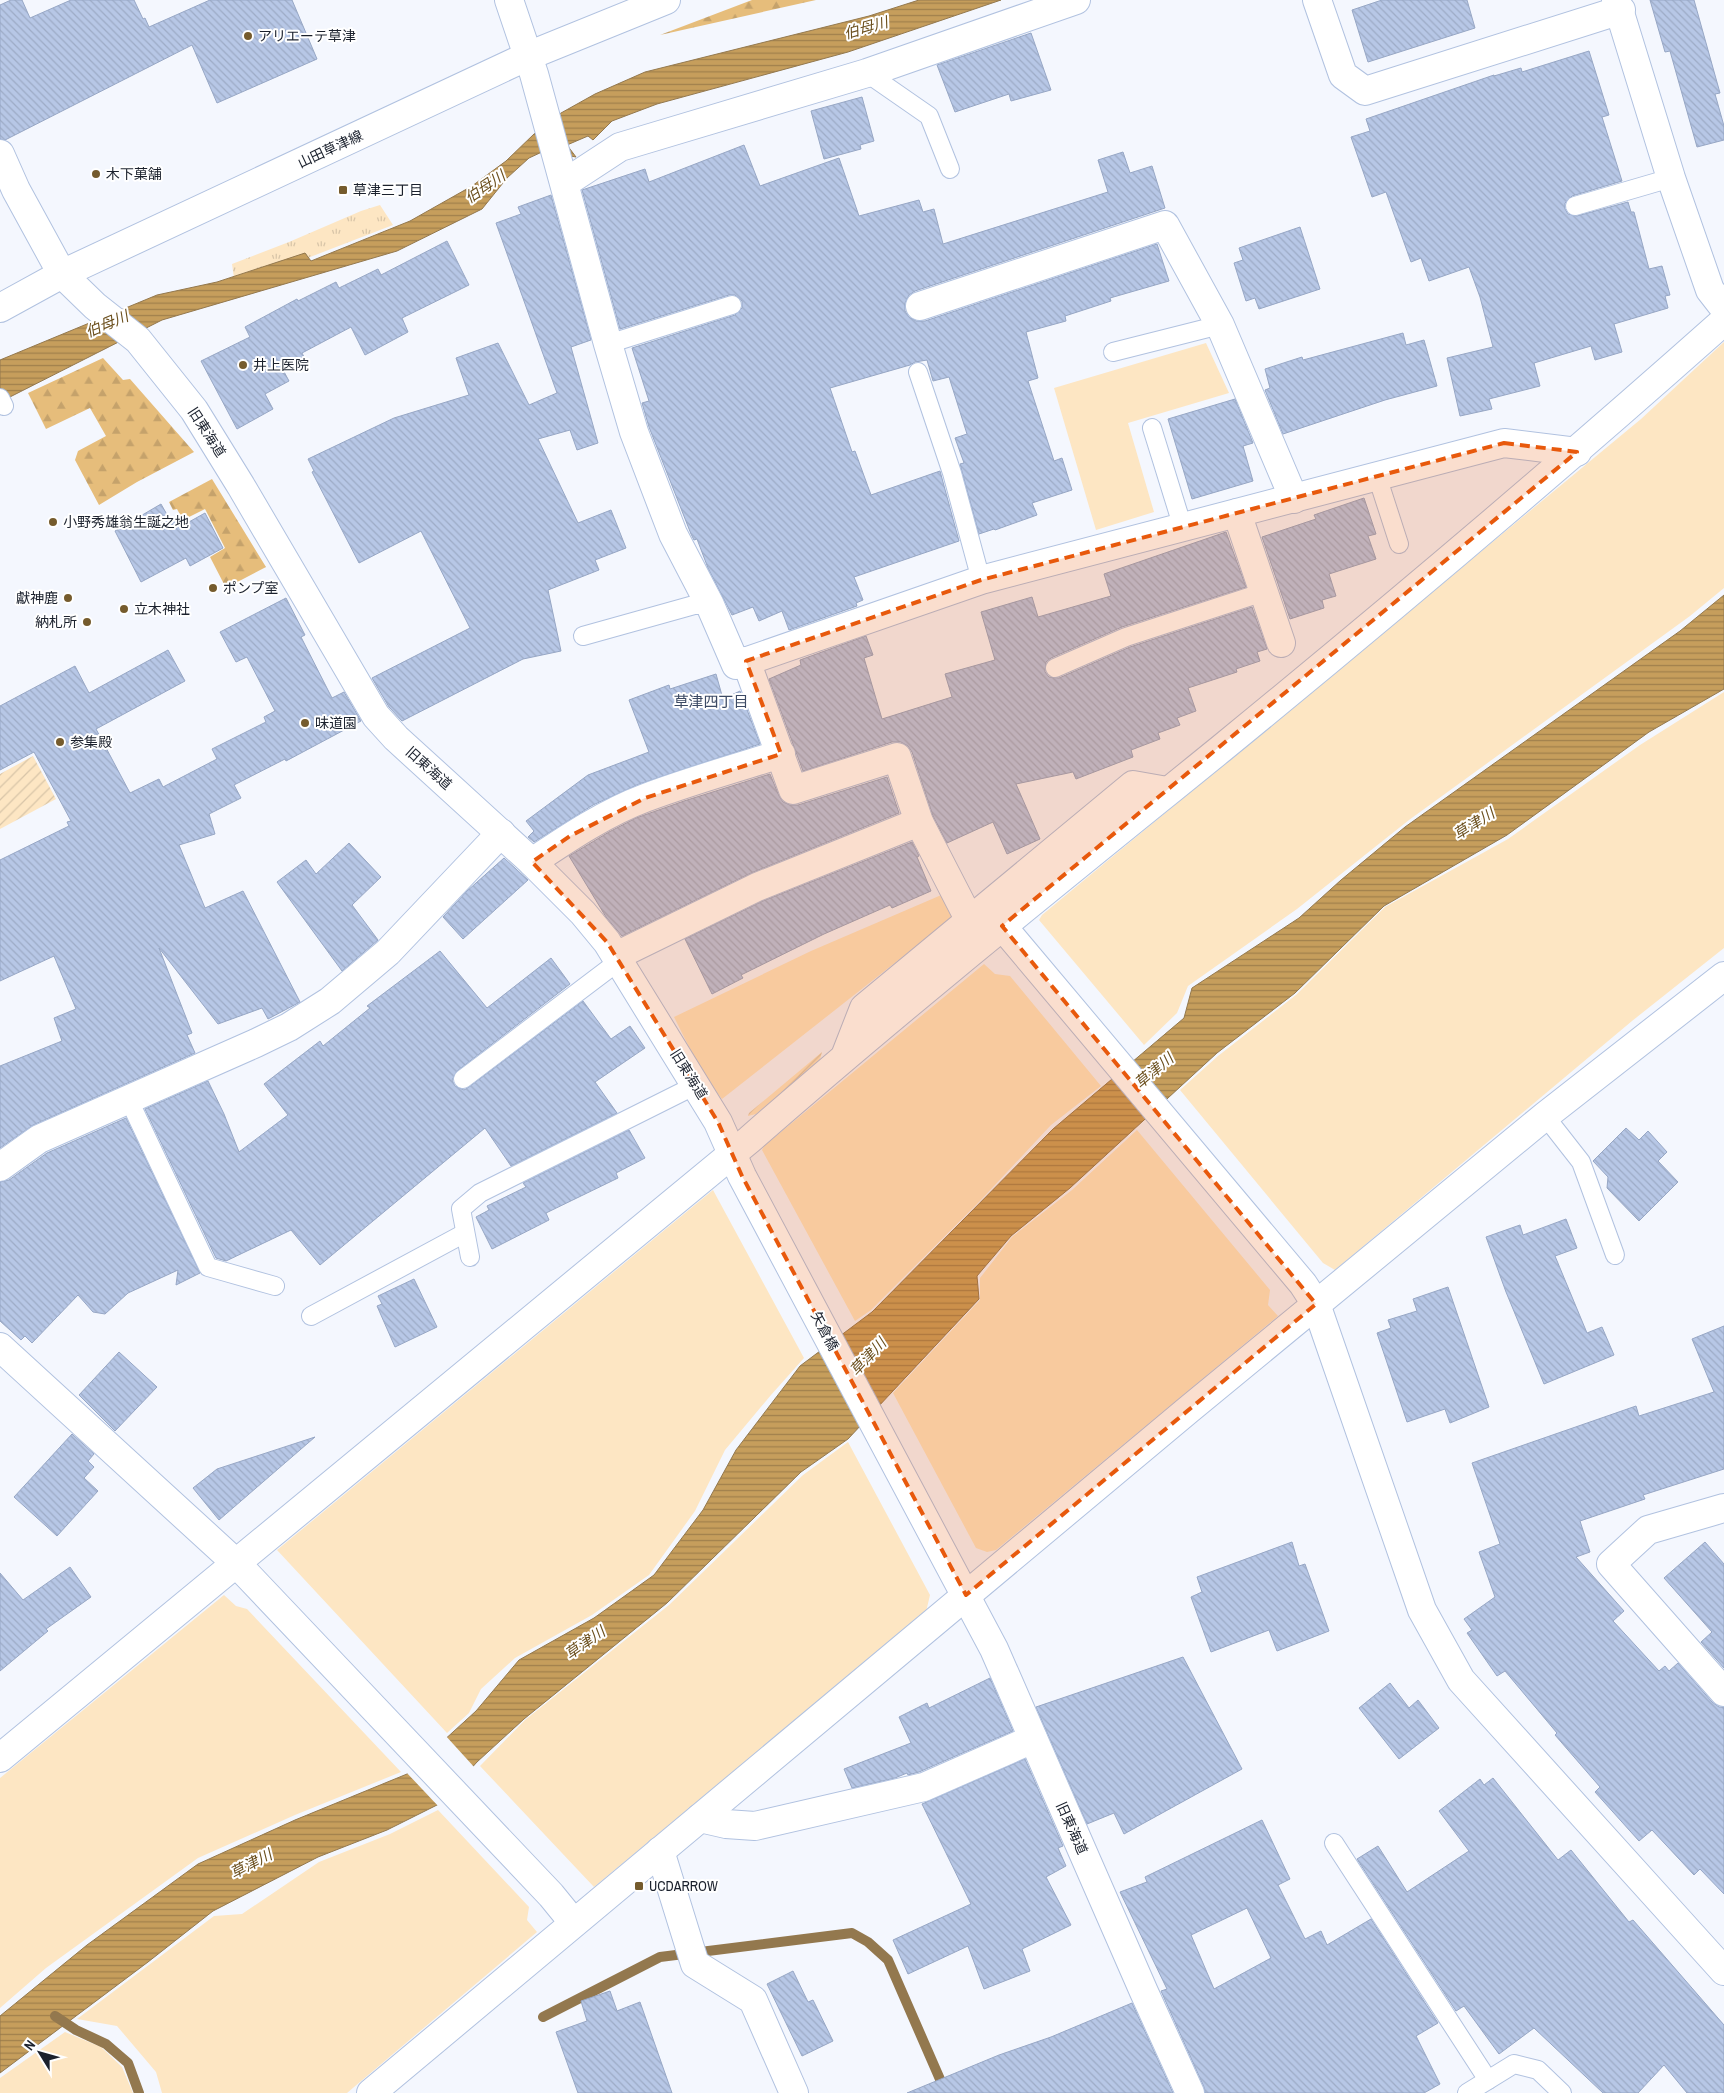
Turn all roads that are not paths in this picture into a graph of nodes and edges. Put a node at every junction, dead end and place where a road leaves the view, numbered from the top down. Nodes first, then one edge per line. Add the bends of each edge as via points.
1 (509, 0) edge
2 (666, 0) edge
3 (1076, 0) edge
4 (1317, 0) edge
5 (1618, 5) edge
6 (528, 56) junction
7 (867, 73) junction
8 (0, 154) edge
9 (950, 169) dead end
10 (563, 175) junction
11 (1672, 178) junction
12 (1575, 206) dead end
13 (62, 274) junction
14 (732, 306) dead end
15 (920, 306) dead end
16 (0, 308) edge
17 (1724, 308) edge
18 (1724, 321) edge
19 (1220, 325) junction
20 (608, 344) junction
21 (1112, 352) dead end
22 (918, 372) dead end
23 (1152, 428) dead end
24 (1577, 452) junction
25 (1377, 476) junction
26 (1294, 499) junction
27 (1237, 513) junction
28 (1183, 528) junction
29 (1399, 544) dead end
30 (981, 580) junction
31 (1264, 592) junction
32 (710, 605) junction
33 (583, 636) dead end
34 (1281, 643) dead end
35 (746, 661) junction
36 (1055, 668) dead end
37 (781, 754) junction
38 (1168, 791) junction
39 (919, 822) junction
40 (501, 833) junction
41 (532, 862) junction
42 (970, 921) junction
43 (1002, 926) junction
44 (618, 959) junction
45 (1724, 976) edge
46 (845, 1056) junction
47 (463, 1079) dead end
48 (696, 1086) junction
49 (128, 1098) junction
50 (1545, 1116) junction
51 (736, 1165) junction
52 (0, 1167) edge
53 (465, 1233) junction
54 (1616, 1255) dead end
55 (470, 1257) dead end
56 (275, 1286) dead end
57 (1309, 1294) junction
58 (311, 1316) dead end
59 (0, 1347) edge
60 (1724, 1508) edge
61 (237, 1564) junction
62 (950, 1565) joint
63 (966, 1595) junction
64 (1724, 1692) edge
65 (1033, 1739) junction
66 (0, 1758) edge
67 (700, 1818) junction
68 (1334, 1843) dead end
69 (660, 1851) junction
70 (573, 1922) junction
71 (1724, 1971) edge
72 (1488, 2080) junction
73 (371, 2093) edge
74 (794, 2093) edge
75 (1190, 2093) edge
76 (1467, 2093) edge
77 (1562, 2093) edge

1 - 6 street
2 - 6 street, 山田草津線
3 - 7 street
4 - 5 street via 1342,75 1365,91
5 - 11 street
6 - 10 street
6 - 13 street, 山田草津線
7 - 9 lane via 929,116
7 - 10 street via 620,147
8 - 13 street
10 - 20 street
11 - 12 lane
11 - 17 street via 1710,290
13 - 16 street, 山田草津線
13 - 40 street, 旧東海道 via 95,306 138,340 194,410 376,716
14 - 20 lane
15 - 19 street via 1165,225
18 - 24 street
19 - 21 lane
19 - 26 street
20 - 32 street via 634,432 673,534
22 - 30 lane via 952,473
23 - 28 lane
24 - 25 street via 1504,443
24 - 38 street
25 - 26 street
25 - 29 lane
26 - 27 street
27 - 28 street
27 - 31 street
28 - 30 street
30 - 35 street
31 - 34 street
31 - 36 lane via 1126,637
32 - 33 lane via 694,605
32 - 35 street via 736,665
35 - 37 street
37 - 39 street via 793,790 897,757
37 - 41 street via 645,798 570,836
38 - 42 street via 1133,785
38 - 43 street
39 - 42 street
39 - 44 street via 757,887
40 - 41 street, 旧東海道
40 - 49 street via 388,952 330,1001 256,1043
41 - 44 street, 旧東海道 via 583,913
42 - 46 street via 864,1008
43 - 46 street
43 - 57 street
44 - 47 lane
44 - 48 street, 旧東海道
45 - 50 street
46 - 51 street
48 - 51 street, 旧東海道 via 718,1122
48 - 53 lane via 480,1193 461,1209
49 - 52 street via 39,1139
49 - 56 lane via 208,1267
50 - 54 lane via 1581,1162
50 - 57 street
51 - 61 street
51 - 62 street, 矢倉橋
53 - 55 lane
53 - 58 lane
57 - 63 street
57 - 71 street via 1422,1610 1461,1680
59 - 61 street
60 - 64 street via 1648,1530 1611,1564
61 - 66 street
61 - 70 street
62 - 63 street, 旧東海道
63 - 65 street, 旧東海道
63 - 67 street
65 - 67 street via 924,1787 755,1826
65 - 75 street, 旧東海道
67 - 69 street
68 - 72 lane
69 - 70 street
69 - 74 street via 695,1964 753,2000
70 - 73 street
72 - 76 lane
72 - 77 lane via 1514,2064 1538,2070

